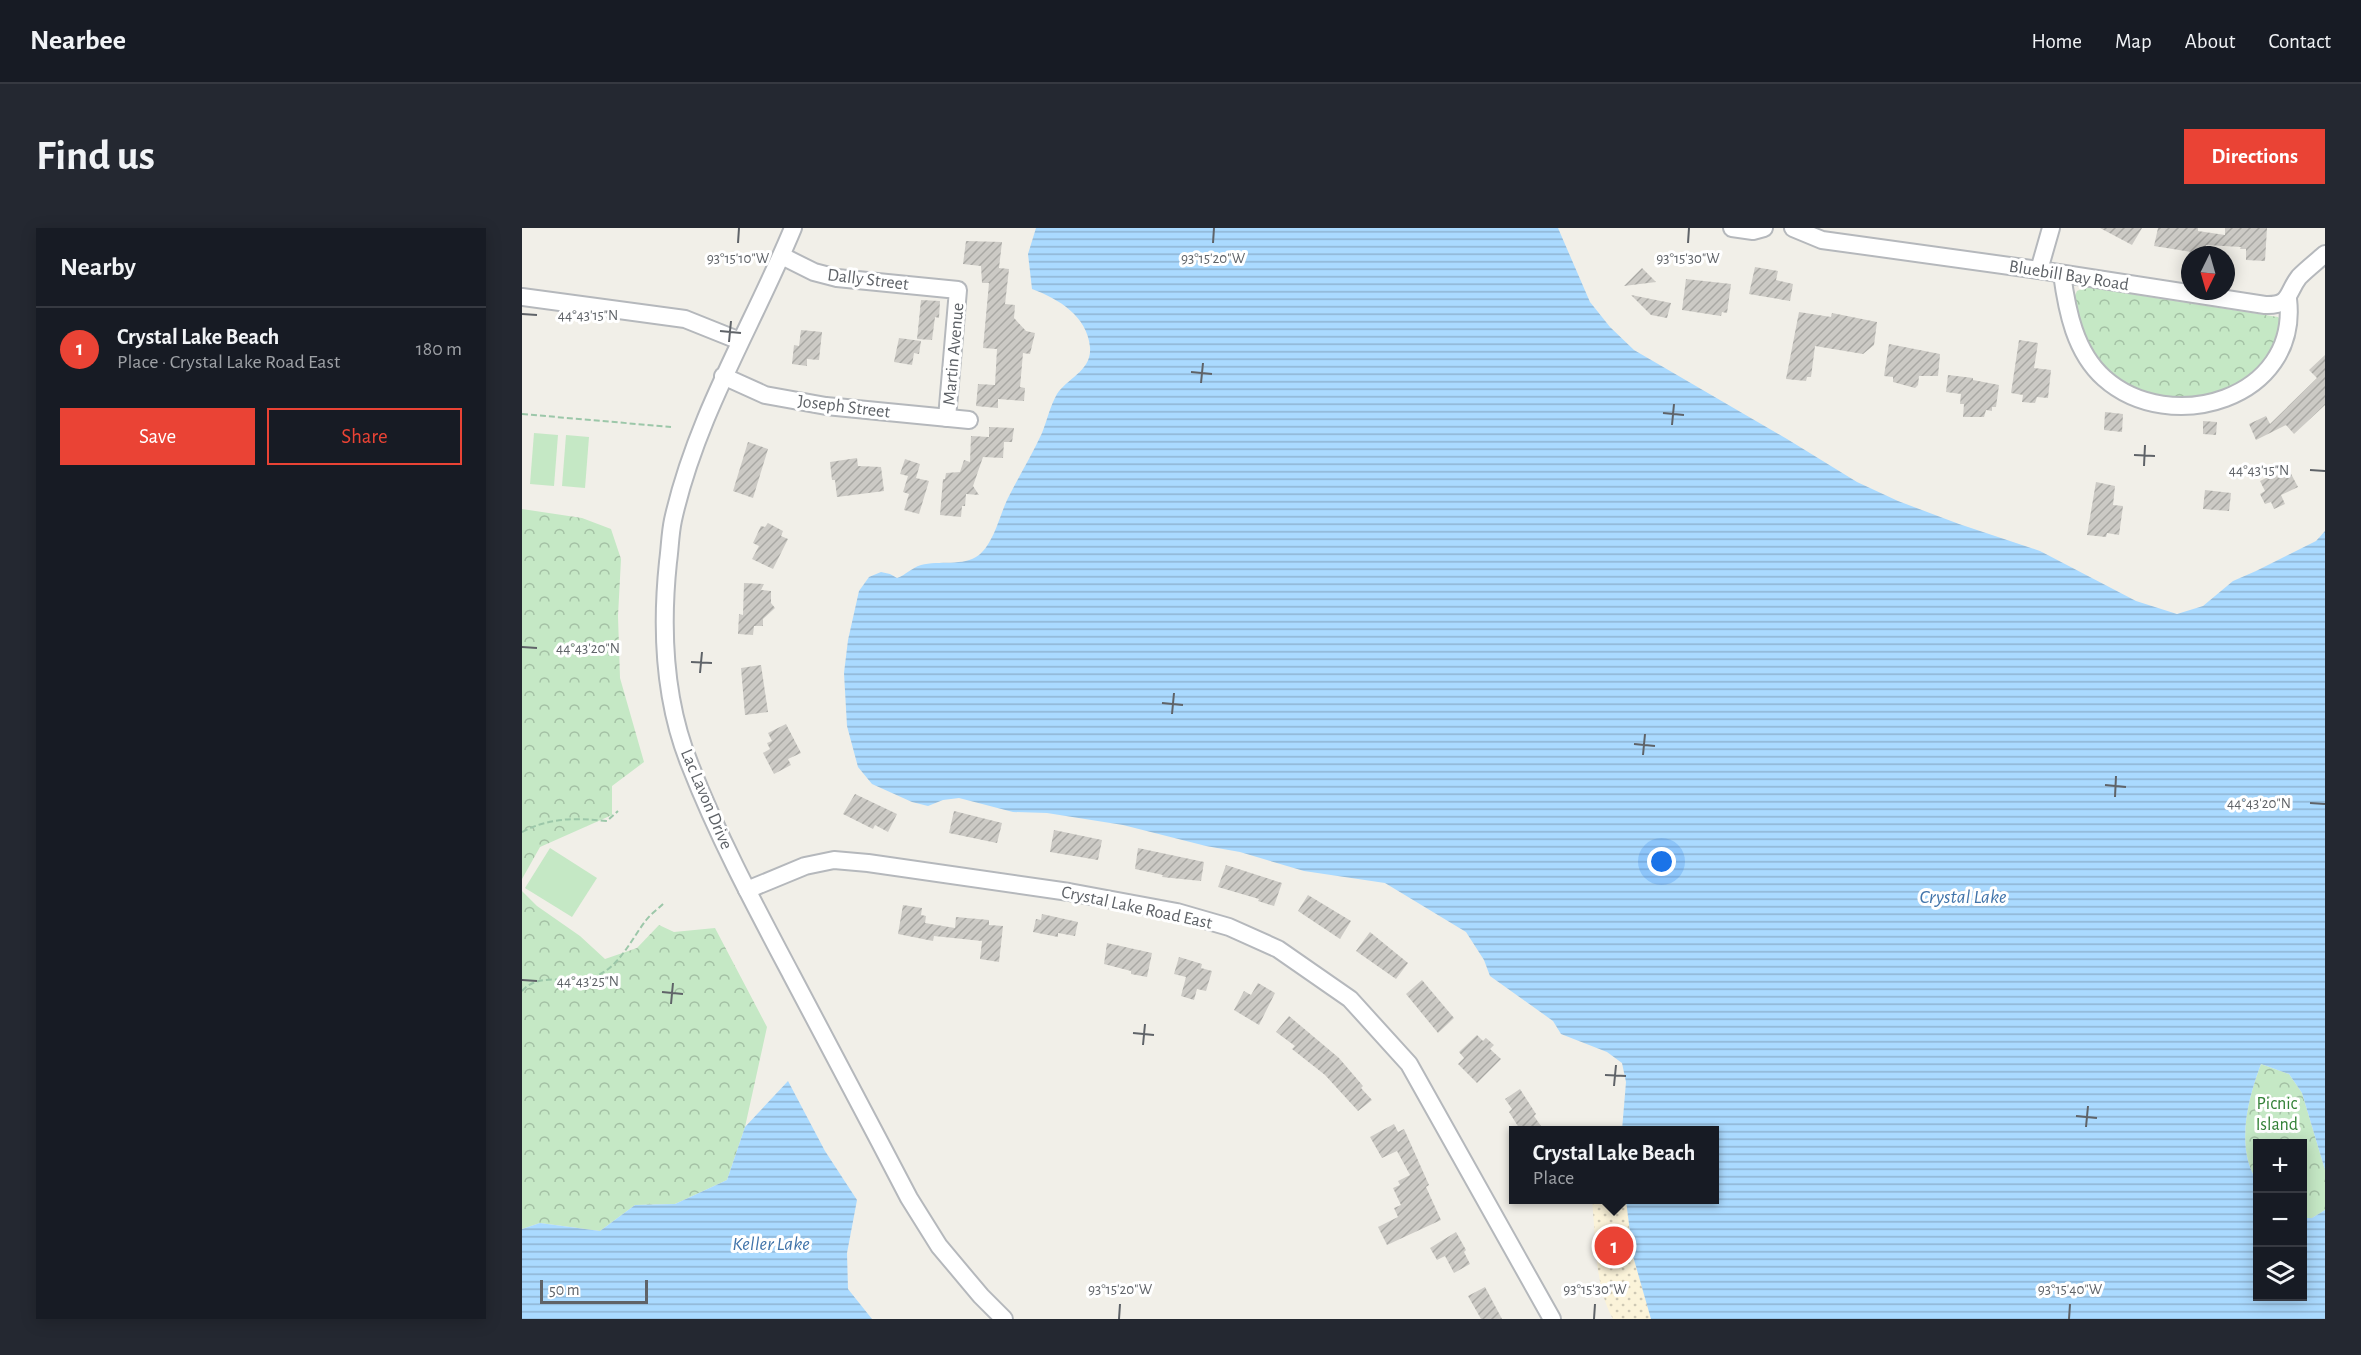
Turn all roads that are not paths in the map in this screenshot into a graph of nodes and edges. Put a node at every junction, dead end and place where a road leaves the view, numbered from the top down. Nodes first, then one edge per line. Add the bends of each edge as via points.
1 (793, 228) edge
2 (1732, 228) edge
3 (1764, 228) edge
4 (1793, 228) edge
5 (2051, 228) edge
6 (2325, 254) edge
7 (782, 256) junction
8 (2039, 270) junction
9 (2062, 274) junction
10 (958, 290) joint
11 (522, 297) edge
12 (2288, 299) junction
13 (740, 341) junction
14 (723, 376) junction
15 (947, 418) junction
16 (969, 420) dead end
17 (747, 890) junction
18 (1004, 1319) edge
19 (1552, 1319) edge

1 - 7 street, Lac Lavon Drive
2 - 3 street
4 - 8 street, Bluebill Bay Road via 1822,240
5 - 8 street
6 - 12 street via 2299,278
7 - 10 street, Dally Street via 837,278
7 - 13 street, Lac Lavon Drive
8 - 9 street, Bluebill Bay Road
9 - 12 street, Bluebill Bay Road via 2265,305
9 - 12 street via 2067,312 2089,360 2121,391 2159,405 2208,402 2258,380 2272,366 2284,344
10 - 15 street, Martin Avenue
11 - 13 street via 685,319
13 - 14 street, Lac Lavon Drive
14 - 15 street, Joseph Street via 765,395 806,403
14 - 17 street, Lac Lavon Drive via 688,464 673,523 664,644 674,708 689,763
15 - 16 street, Joseph Street
17 - 18 street, Lac Lavon Drive via 909,1198 939,1246
17 - 19 street, Crystal Lake Road East via 805,866 834,860 868,863 1177,912 1229,927 1278,949 1350,999 1409,1064

